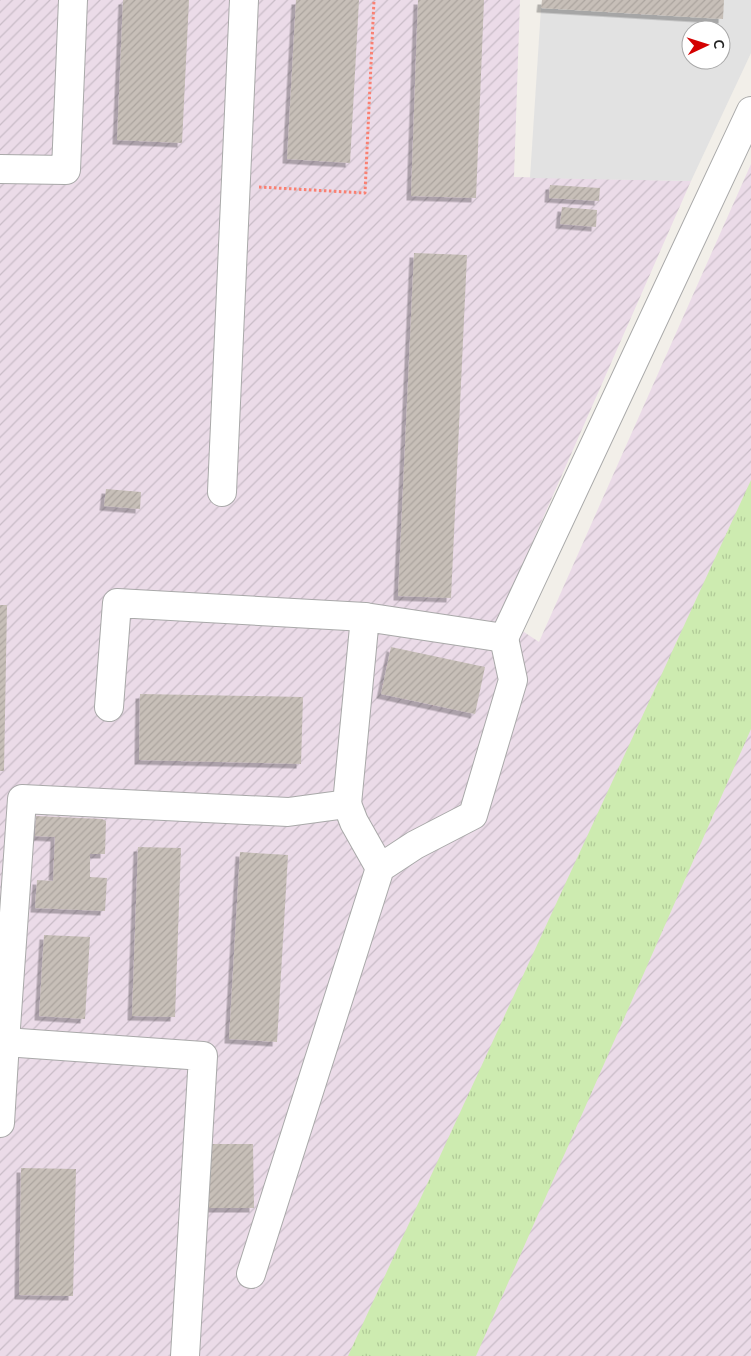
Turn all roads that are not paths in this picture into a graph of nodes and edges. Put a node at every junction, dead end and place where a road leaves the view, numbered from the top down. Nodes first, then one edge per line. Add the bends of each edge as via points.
1 (73, 0) edge
2 (244, 0) edge
3 (751, 111) edge
4 (0, 169) edge
5 (222, 492) dead end
6 (365, 617) junction
7 (504, 638) junction
8 (109, 707) dead end
9 (347, 804) junction
10 (380, 868) junction
11 (5, 1042) junction
12 (2, 1069) edge
13 (0, 1123) edge
14 (250, 1274) dead end
15 (185, 1356) edge

1 - 4 lane via 66,170
2 - 5 lane
3 - 7 lane
6 - 7 lane
6 - 8 lane via 117,603
6 - 9 lane
7 - 10 lane via 513,680 473,815 415,845
9 - 10 lane
9 - 11 lane via 288,812 22,799
10 - 14 lane
11 - 12 lane
11 - 15 lane via 203,1056
12 - 13 lane

